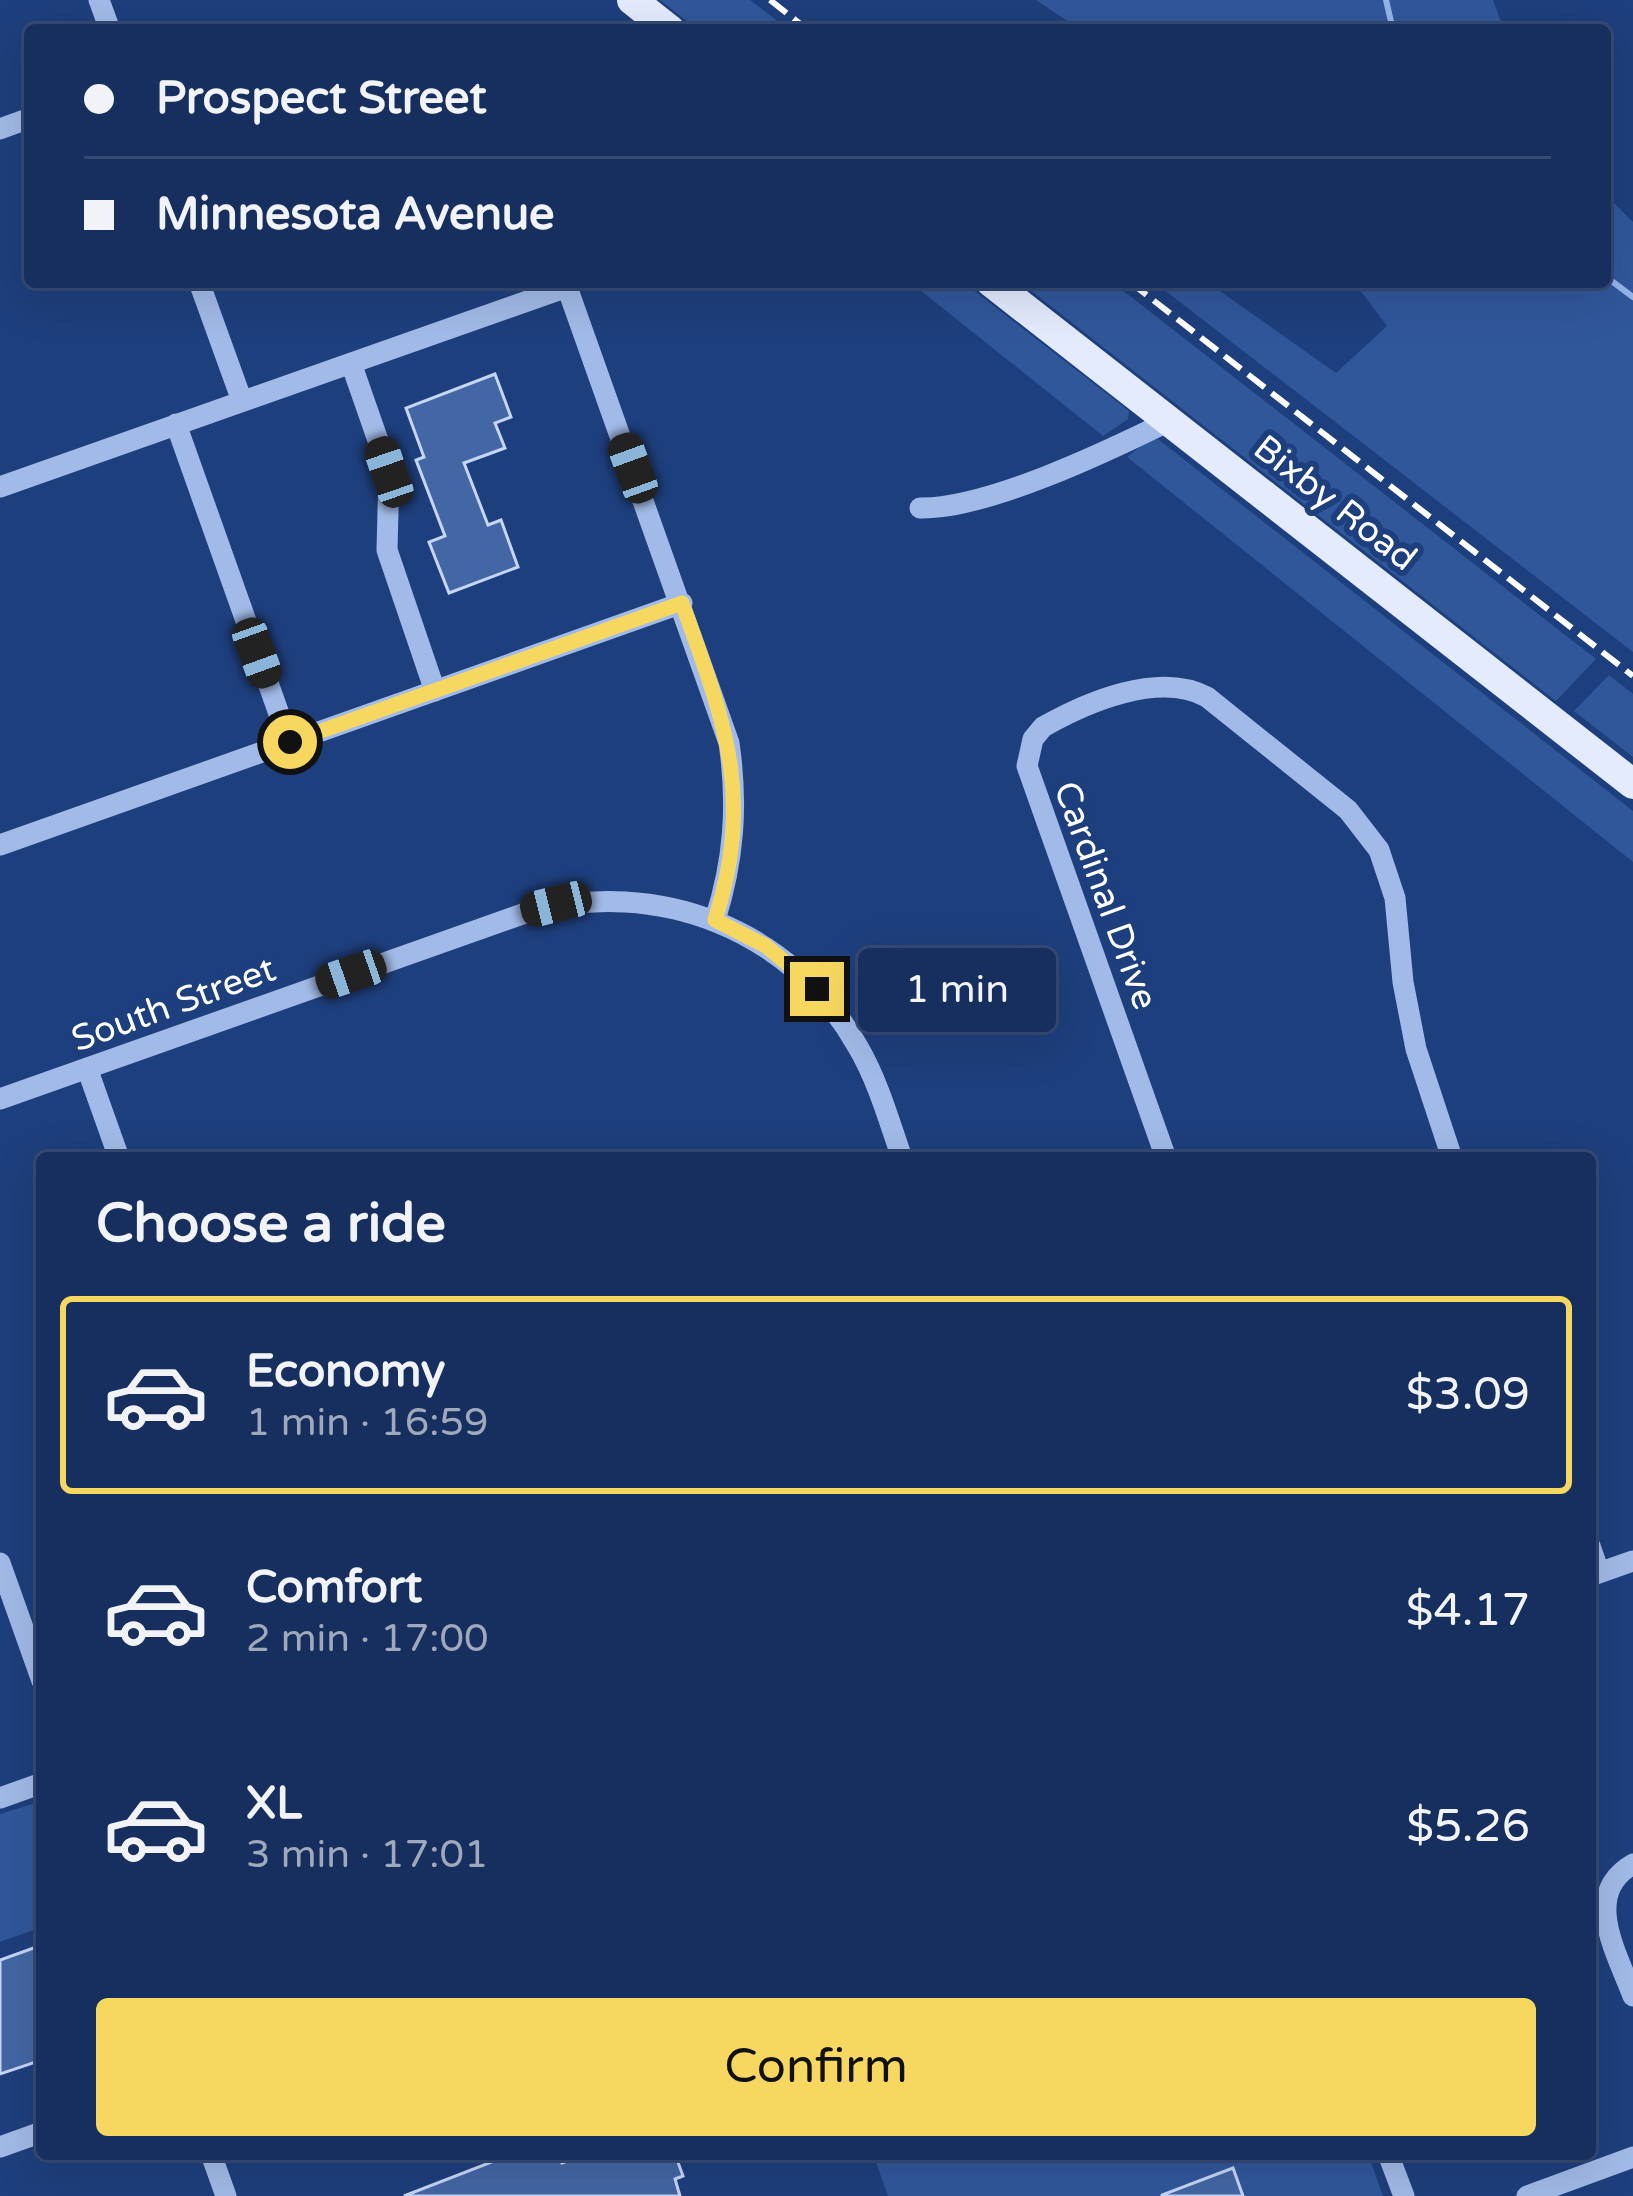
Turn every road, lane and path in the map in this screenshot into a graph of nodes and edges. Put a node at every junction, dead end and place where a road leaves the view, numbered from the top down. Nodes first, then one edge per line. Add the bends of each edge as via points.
1 (632, 0) edge
2 (661, 24) edge
3 (202, 288) edge
4 (560, 288) edge
5 (569, 288) edge
6 (1000, 288) edge
7 (351, 363) junction
8 (242, 401) junction
9 (1168, 421) junction
10 (176, 424) junction
11 (0, 487) edge
12 (920, 508) dead end
13 (682, 603) junction
14 (435, 691) junction
15 (290, 742) junction
16 (1633, 784) edge
17 (0, 845) edge
18 (715, 920) junction
19 (87, 1068) junction
20 (0, 1099) edge
21 (117, 1152) edge
22 (900, 1152) edge
23 (1164, 1152) edge
24 (1449, 1152) edge
25 (1633, 1561) edge
26 (0, 1563) edge
27 (1596, 1574) edge
28 (36, 1664) edge
29 (36, 1785) edge
30 (0, 1798) edge
31 (1633, 1864) edge
32 (1633, 1996) edge
33 (36, 2134) edge
34 (0, 2147) edge
35 (1633, 2157) edge
36 (213, 2160) edge
37 (1390, 2160) edge
38 (226, 2196) edge
39 (1404, 2196) edge
40 (1527, 2196) edge

1 - 2 main road
3 - 8 street
4 - 7 street
5 - 13 street
6 - 9 main road, Bixby Road
7 - 8 street
7 - 14 street via 389,472 387,550
8 - 10 street
9 - 12 street via 961,505
9 - 16 main road, Bixby Road
10 - 11 street
10 - 15 street
13 - 14 street
13 - 18 street via 718,703 735,785 731,859
14 - 15 street
15 - 17 street
18 - 19 street, South Street via 632,900 556,904
18 - 22 street, South Street via 789,963 841,1018
19 - 20 street, South Street
19 - 21 street
23 - 24 street, Cardinal Drive via 1027,766 1043,727 1162,685 1207,698 1348,810 1379,850 1396,898 1416,1049
25 - 27 street
26 - 28 street
29 - 30 street
31 - 32 street via 1615,1877 1604,1903
33 - 34 street
35 - 40 street
36 - 38 street
37 - 39 street

